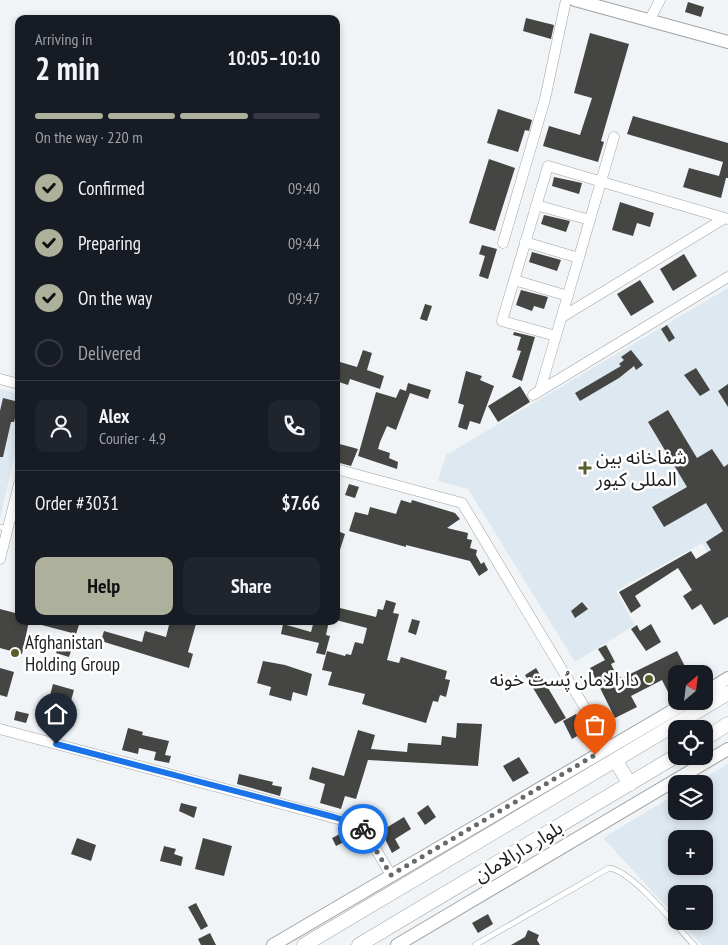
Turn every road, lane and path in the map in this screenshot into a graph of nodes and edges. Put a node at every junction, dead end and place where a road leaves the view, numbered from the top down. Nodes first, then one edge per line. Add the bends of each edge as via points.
1 (566, 0) edge
2 (575, 0) edge
3 (660, 0) edge
4 (649, 21) junction
5 (728, 42) edge
6 (614, 137) dead end
7 (601, 182) junction
8 (536, 204) junction
9 (726, 219) edge
10 (590, 220) junction
11 (525, 242) junction
12 (504, 243) dead end
13 (579, 258) junction
14 (728, 276) edge
15 (514, 280) junction
16 (568, 296) junction
17 (562, 317) junction
18 (556, 336) junction
19 (0, 379) edge
20 (15, 383) edge
21 (340, 470) edge
22 (15, 496) edge
23 (4, 528) edge
24 (0, 559) edge
25 (728, 678) edge
26 (713, 687) edge
27 (728, 693) edge
28 (676, 710) edge
29 (728, 724) edge
30 (0, 729) edge
31 (713, 733) edge
32 (728, 749) edge
33 (612, 754) junction
34 (668, 761) edge
35 (644, 776) junction
36 (630, 784) junction
37 (662, 788) junction
38 (391, 875) junction
39 (273, 945) edge
40 (304, 945) edge
41 (359, 945) edge
42 (397, 945) edge
43 (475, 945) edge
44 (694, 945) edge

1 - 12 street via 545,99
2 - 4 street
3 - 4 street
4 - 5 street
6 - 7 street
7 - 8 street via 548,166
7 - 9 street
7 - 10 street
8 - 10 street
8 - 11 street
9 - 17 street
10 - 13 street
11 - 13 street
11 - 15 street
13 - 16 street
14 - 18 street via 536,392
15 - 16 street
15 - 18 street via 502,320
16 - 17 street
17 - 18 street
19 - 20 street
21 - 33 street via 462,503
22 - 23 street
23 - 24 street
25 - 26 street
27 - 33 main road, بلوار دارالامان
28 - 33 street
29 - 31 main road
30 - 38 street via 357,824 365,831
32 - 37 street
33 - 36 main road
33 - 38 street
33 - 40 main road, بلوار دارالامان
34 - 35 main road, بلوار دارالامان
35 - 36 main road, بلوار دارالامان
35 - 37 street
36 - 41 main road, بلوار دارالامان
37 - 42 street
38 - 39 street
43 - 44 lane via 609,868 631,878

